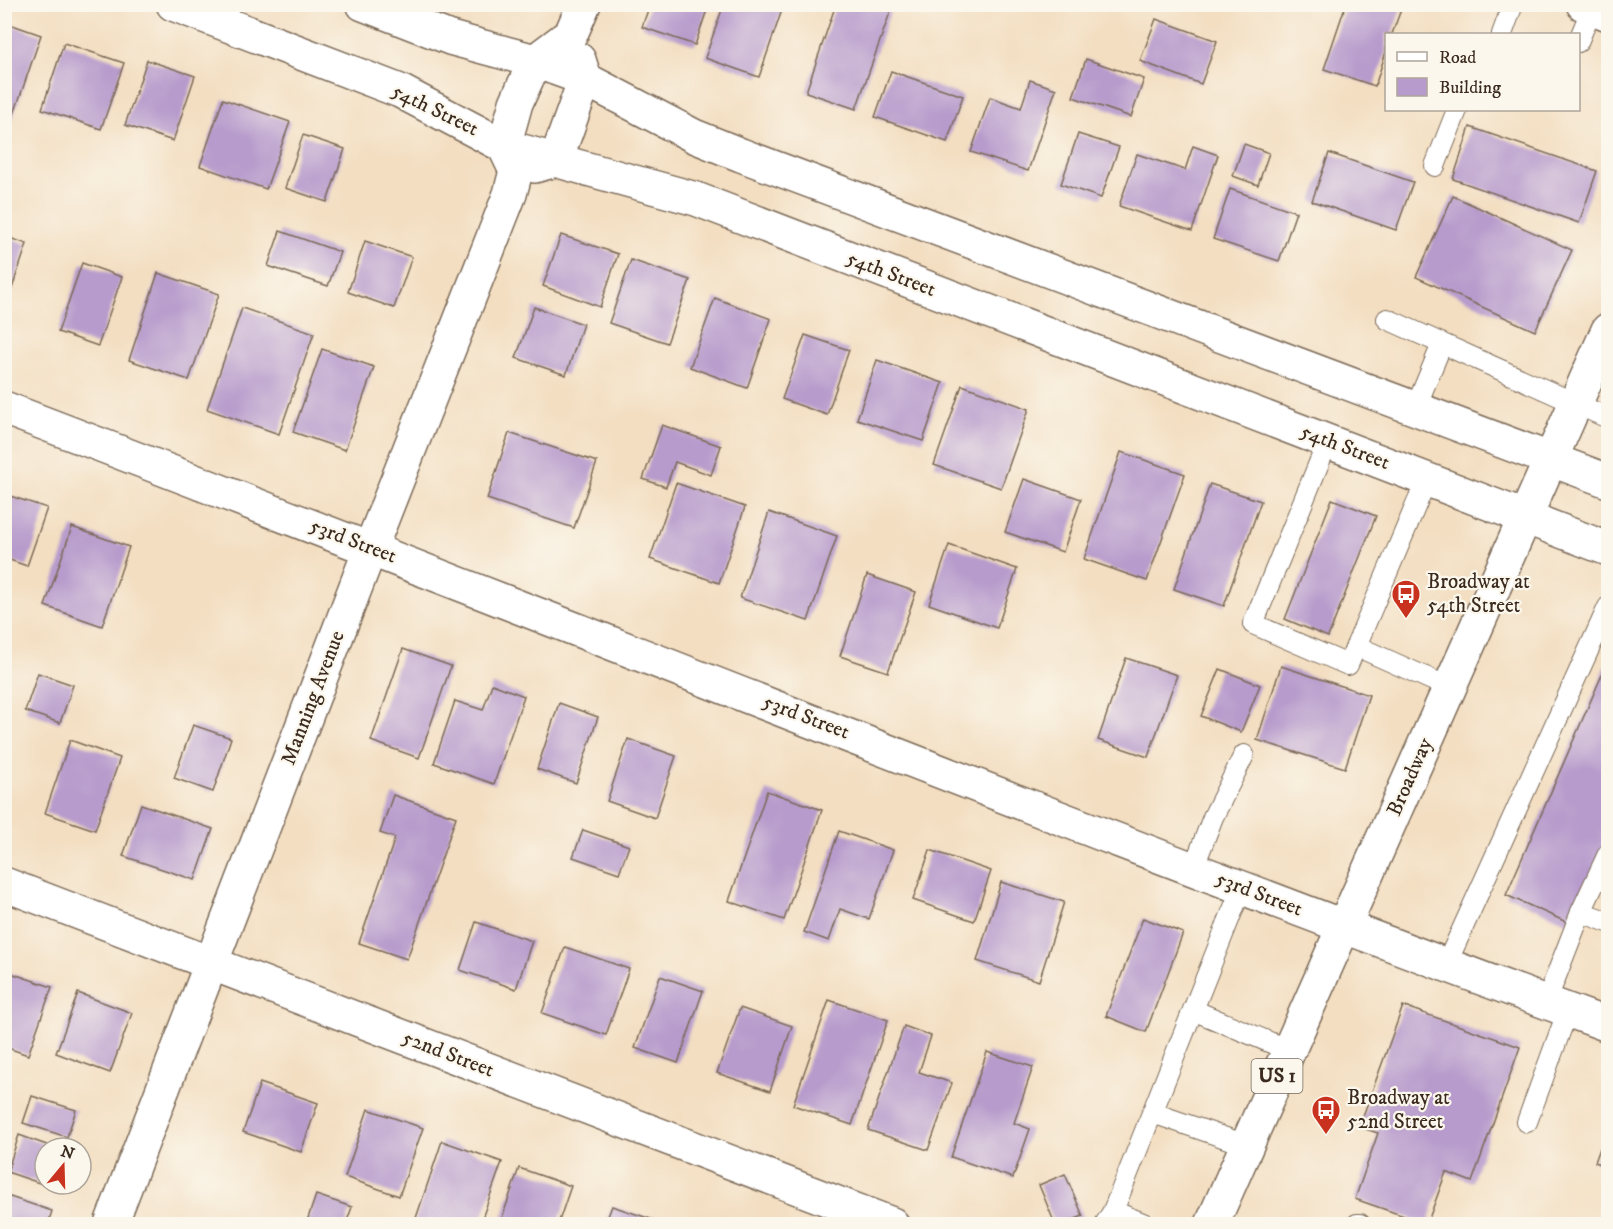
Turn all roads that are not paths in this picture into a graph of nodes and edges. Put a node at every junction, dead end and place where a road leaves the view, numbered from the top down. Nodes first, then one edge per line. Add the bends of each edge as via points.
1 (173, 4) edge
2 (363, 4) edge
3 (584, 4) edge
4 (1513, 4) edge
5 (1594, 9) edge
6 (1502, 33) edge
7 (570, 34) junction
8 (1580, 38) edge
9 (535, 61) junction
10 (585, 80) junction
11 (1457, 111) edge
12 (510, 159) junction
13 (556, 160) junction
14 (1435, 166) dead end
15 (1387, 319) dead end
16 (1608, 330) edge
17 (1442, 344) junction
18 (1575, 405) junction
19 (4, 408) edge
20 (1414, 409) junction
21 (1608, 418) edge
22 (1328, 441) junction
23 (1552, 460) junction
24 (1427, 479) junction
25 (1608, 482) edge
26 (1526, 517) junction
27 (371, 547) junction
28 (1608, 549) edge
29 (1608, 607) edge
30 (1356, 646) junction
31 (1449, 688) junction
32 (1244, 754) dead end
33 (1608, 854) edge
34 (1193, 869) junction
35 (4, 884) edge
36 (1242, 887) junction
37 (1581, 912) junction
38 (1608, 922) edge
39 (1342, 927) junction
40 (212, 963) junction
41 (1446, 965) junction
42 (1557, 1006) junction
43 (1193, 1010) junction
44 (1608, 1025) edge
45 (1288, 1050) junction
46 (1153, 1113) junction
47 (1527, 1122) dead end
48 (1246, 1145) junction
49 (1109, 1218) edge
50 (111, 1224) edge
51 (892, 1224) edge
52 (1145, 1224) edge
53 (1212, 1224) edge

1 - 12 street, 54th Street via 400,91
2 - 9 street via 450,38
3 - 7 street, Manning Avenue
4 - 6 lane
5 - 8 lane
7 - 9 street, Manning Avenue
7 - 10 street
9 - 10 street
9 - 12 street, Manning Avenue via 516,103
10 - 13 street
10 - 20 street via 694,136 741,155
11 - 14 lane
12 - 13 street
12 - 27 street, Manning Avenue via 510,194
13 - 22 street, 54th Street via 696,199
15 - 17 lane
16 - 18 street, Broadway / US 1
17 - 18 lane
17 - 20 lane
18 - 21 lane
18 - 23 street, Broadway / US 1
19 - 27 street, 53rd Street
20 - 23 street
22 - 24 street, 54th Street
22 - 30 lane via 1253,624 1347,665
23 - 25 street
23 - 26 street, Broadway / US 1
24 - 26 street, 54th Street
24 - 30 lane
26 - 28 street, 54th Street
26 - 31 street, Broadway / US 1
27 - 34 street, 53rd Street
27 - 40 street, Manning Avenue
29 - 41 lane
30 - 31 lane
31 - 39 street, Broadway / US 1
32 - 34 lane
33 - 37 lane
34 - 36 street, 53rd Street
35 - 40 street, 52nd Street
36 - 39 street, 53rd Street
36 - 43 lane
37 - 38 lane
37 - 42 lane
39 - 41 street, 53rd Street
39 - 45 street, Broadway / US 1
40 - 50 street, Manning Avenue
40 - 51 street, 52nd Street
41 - 42 street, 53rd Street
42 - 44 street, 53rd Street
42 - 47 lane
43 - 45 lane
43 - 46 lane
45 - 48 street, Broadway / US 1
46 - 48 lane
46 - 49 lane
48 - 53 street, Broadway / US 1
49 - 52 lane

